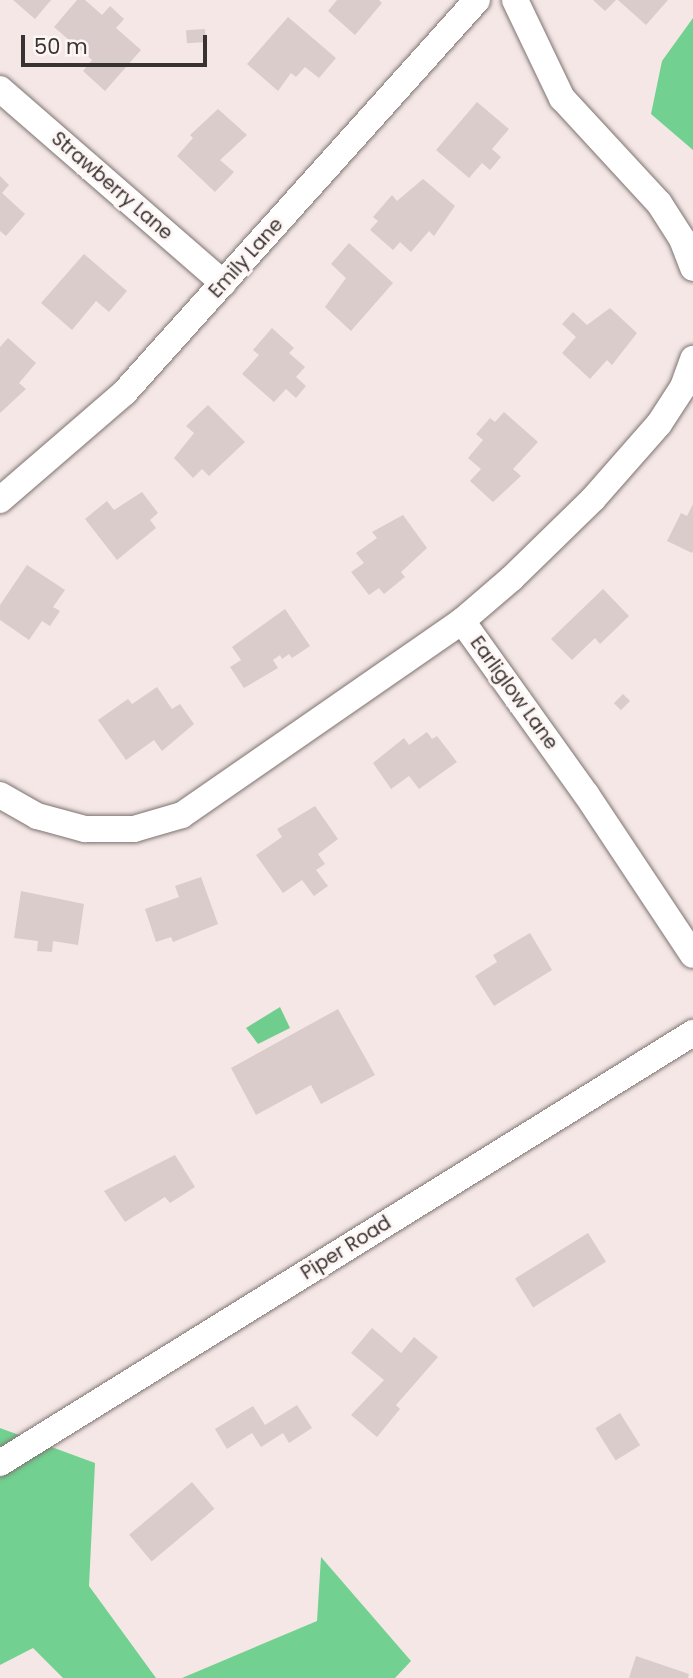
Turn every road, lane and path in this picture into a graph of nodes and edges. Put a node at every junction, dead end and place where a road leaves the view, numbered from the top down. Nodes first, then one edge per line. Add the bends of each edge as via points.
1 (477, 0) edge
2 (515, 0) edge
3 (0, 89) edge
4 (693, 268) edge
5 (223, 283) junction
6 (693, 359) edge
7 (0, 500) edge
8 (462, 621) junction
9 (0, 795) edge
10 (693, 955) edge
11 (693, 1033) edge
12 (0, 1463) edge

1 - 5 street, Emily Lane
2 - 4 street via 562,99 659,203 682,239
3 - 5 street, Strawberry Lane
5 - 7 street, Emily Lane via 109,408
6 - 8 street, Earliglow Lane via 672,406 615,474 544,548
8 - 9 street via 182,815 134,828 85,829 37,816
8 - 10 street, Earliglow Lane via 586,794
11 - 12 street, Piper Road

